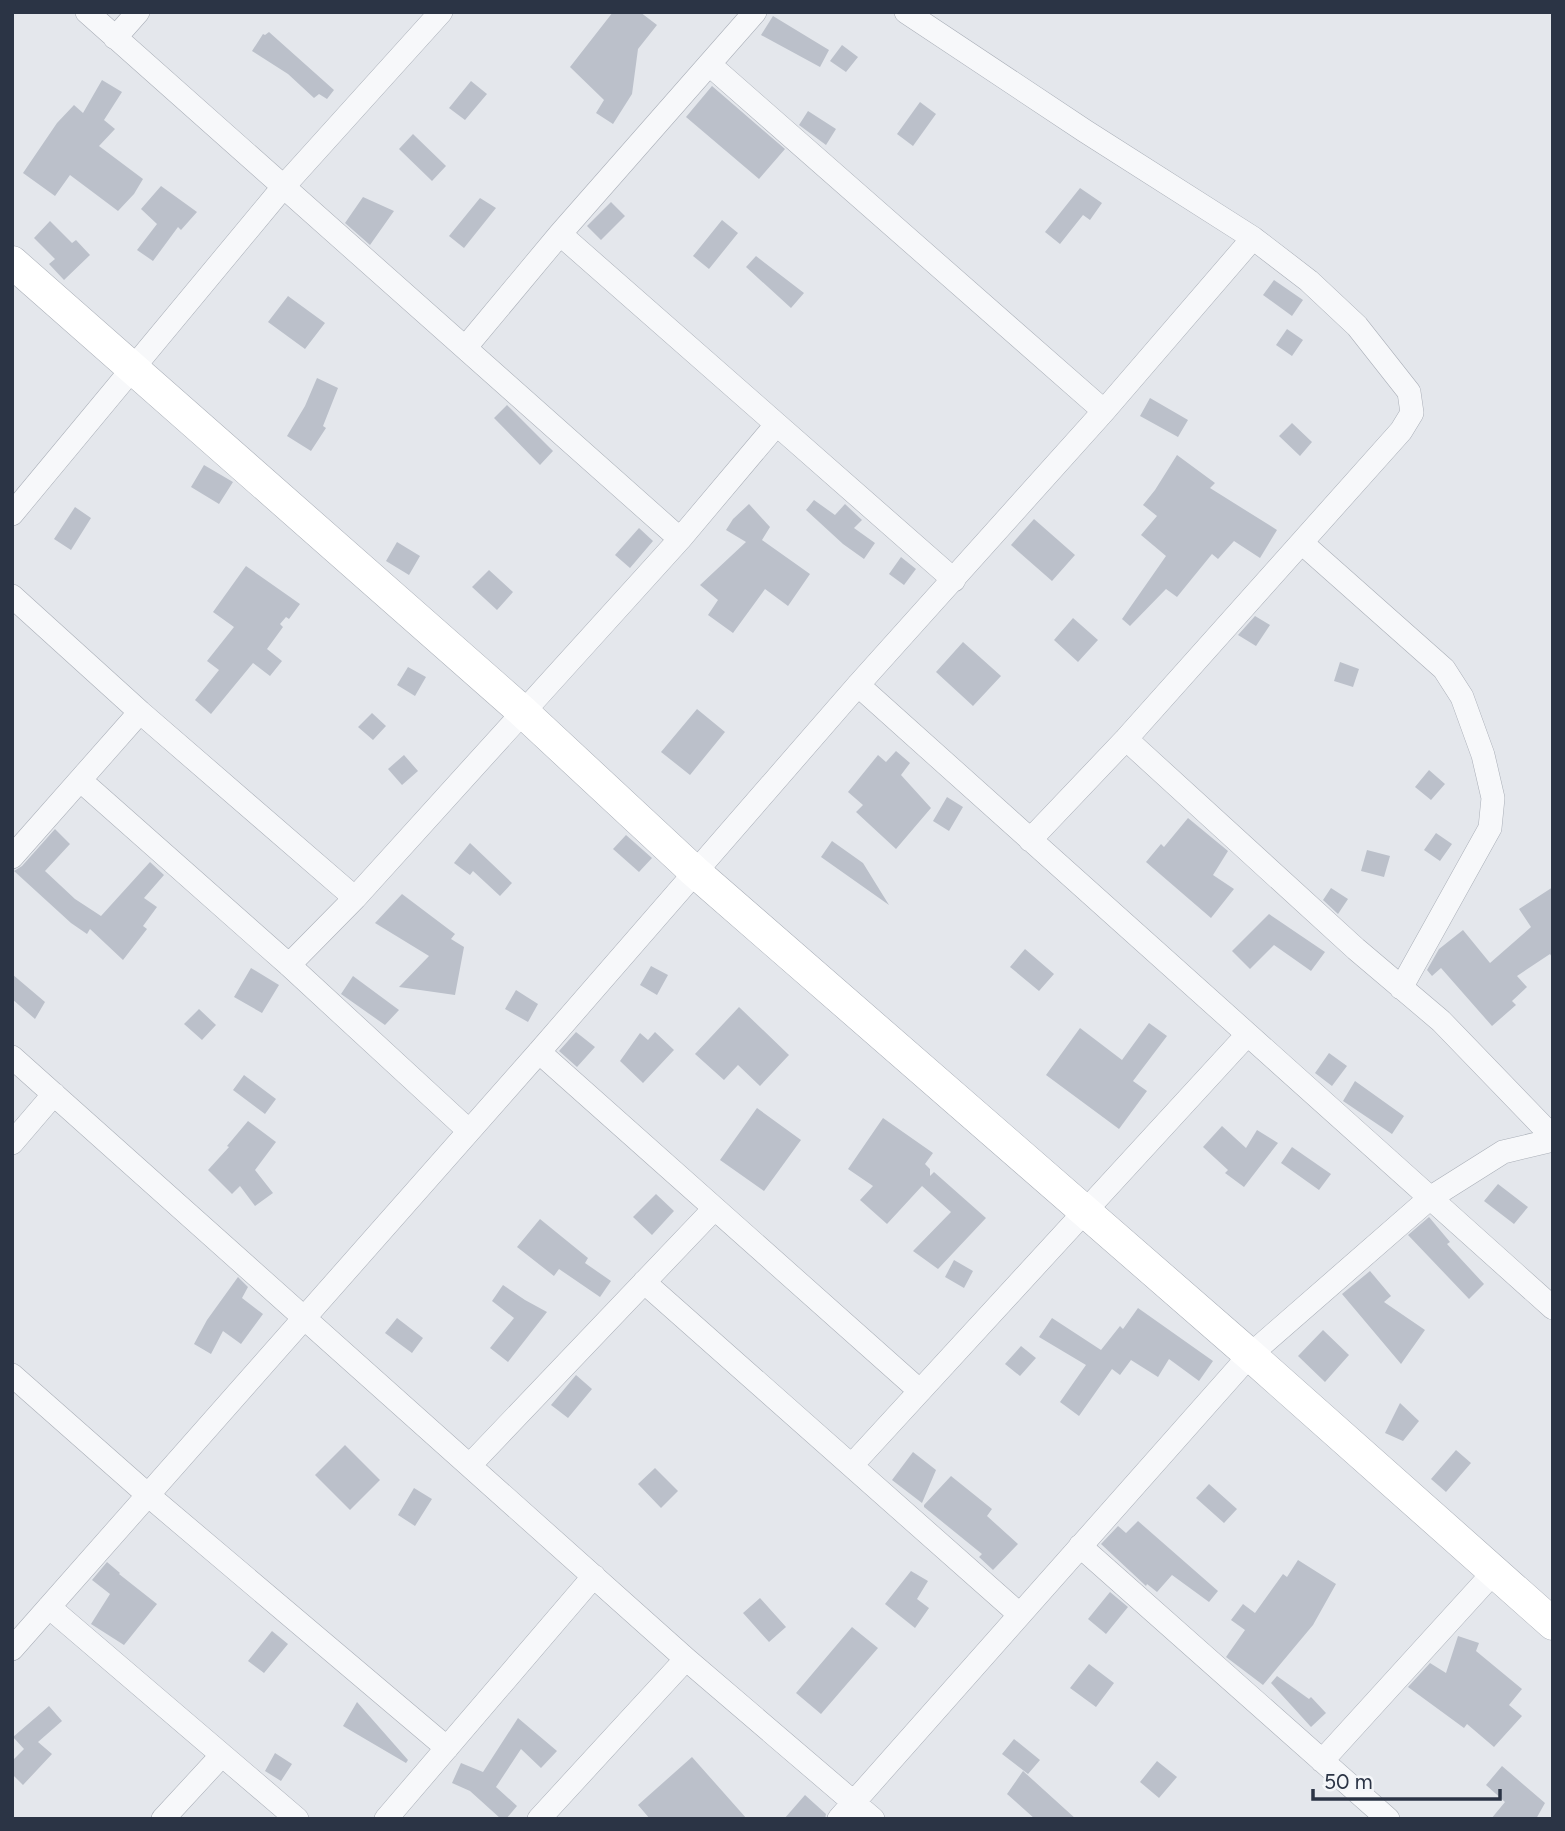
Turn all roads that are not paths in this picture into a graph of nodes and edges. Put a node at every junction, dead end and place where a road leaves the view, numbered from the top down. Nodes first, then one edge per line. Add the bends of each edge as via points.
1 (87, 12) edge
2 (138, 12) edge
3 (441, 12) edge
4 (755, 12) edge
5 (906, 12) edge
6 (115, 38) junction
7 (710, 65) junction
8 (284, 186) junction
9 (560, 234) junction
10 (1253, 238) junction
11 (12, 262) edge
12 (465, 348) junction
13 (132, 368) junction
14 (1104, 411) junction
15 (776, 425) junction
16 (12, 514) edge
17 (680, 538) junction
18 (1302, 542) junction
19 (954, 580) junction
20 (12, 596) edge
21 (858, 685) junction
22 (522, 710) junction
23 (140, 712) junction
24 (1126, 739) junction
25 (80, 780) junction
26 (1030, 840) junction
27 (12, 857) edge
28 (694, 872) junction
29 (355, 898) junction
30 (289, 965) junction
31 (1402, 988) junction
32 (1247, 1035) junction
33 (539, 1052) junction
34 (12, 1057) edge
35 (54, 1094) junction
36 (468, 1130) junction
37 (1553, 1139) edge
38 (12, 1143) edge
39 (1430, 1198) junction
40 (714, 1209) junction
41 (1083, 1211) junction
42 (644, 1282) junction
43 (1553, 1308) edge
44 (305, 1317) junction
45 (1250, 1355) junction
46 (12, 1375) edge
47 (920, 1391) junction
48 (470, 1465) junction
49 (852, 1465) junction
50 (148, 1495) junction
51 (1080, 1546) junction
52 (1494, 1572) junction
53 (594, 1576) junction
54 (49, 1607) junction
55 (1019, 1614) junction
56 (1553, 1624) edge
57 (12, 1649) edge
58 (686, 1659) junction
59 (447, 1748) junction
60 (222, 1755) junction
61 (1322, 1761) junction
62 (847, 1810) edge
63 (163, 1819) edge
64 (297, 1819) edge
65 (386, 1819) edge
66 (539, 1819) edge
67 (873, 1819) edge
68 (1388, 1819) edge

1 - 6 street
2 - 6 street
3 - 8 street
4 - 7 street
5 - 10 street
6 - 8 street
7 - 9 street
7 - 14 street
8 - 12 street
8 - 13 street
9 - 12 street
9 - 15 street
10 - 14 street
10 - 18 street via 1357,326 1409,392 1412,413 1402,431
11 - 13 street
12 - 17 street
13 - 16 street
13 - 22 street
14 - 19 street
15 - 17 street
15 - 19 street
17 - 22 street
18 - 24 street
18 - 31 street via 1444,669 1462,697 1493,798 1490,828
19 - 21 street
20 - 23 street
21 - 26 street
21 - 28 street
22 - 28 street
22 - 29 street
23 - 25 street
23 - 29 street
24 - 26 street
24 - 31 street
25 - 27 street
25 - 30 street
26 - 32 street
28 - 33 street
28 - 41 street
29 - 30 street
30 - 36 street
31 - 37 street via 1441,1021
32 - 39 street
32 - 41 street
33 - 36 street
33 - 40 street
34 - 35 street
35 - 38 street
35 - 44 street
36 - 44 street
37 - 39 street via 1503,1152
39 - 43 street
39 - 45 street
40 - 42 street
40 - 47 street
41 - 45 street
41 - 47 street
42 - 48 street
42 - 49 street
44 - 48 street
44 - 50 street
45 - 51 street
45 - 52 street
46 - 50 street
47 - 49 street
48 - 53 street
49 - 55 street
50 - 54 street
50 - 59 street
51 - 55 street
51 - 61 street
52 - 56 street
52 - 61 street
53 - 58 street
53 - 59 street
54 - 57 street
54 - 60 street
55 - 62 street
58 - 62 street
58 - 66 street
59 - 65 street
60 - 63 street
60 - 64 street
61 - 68 street
62 - 67 street

